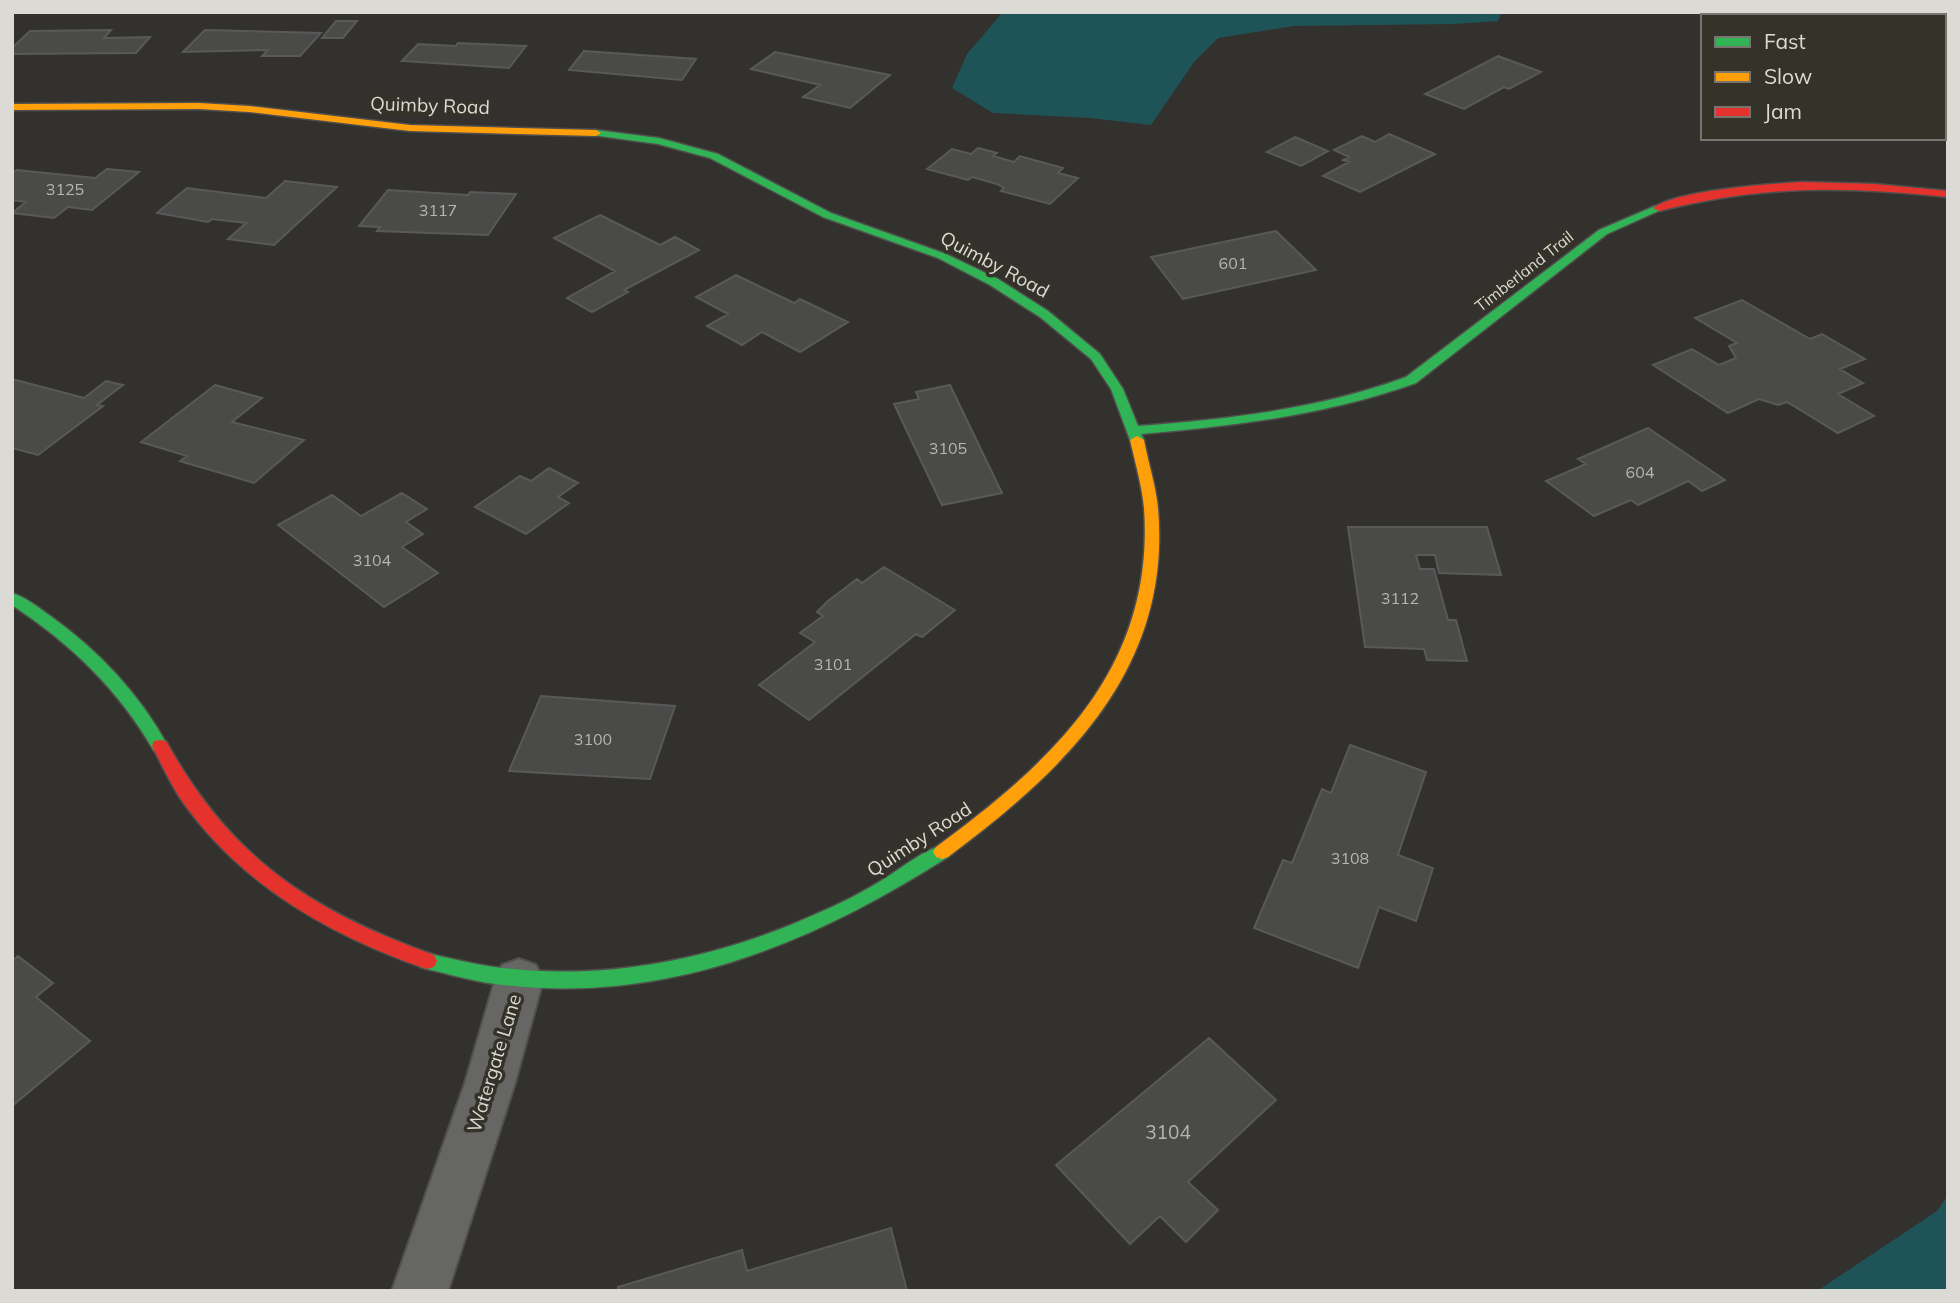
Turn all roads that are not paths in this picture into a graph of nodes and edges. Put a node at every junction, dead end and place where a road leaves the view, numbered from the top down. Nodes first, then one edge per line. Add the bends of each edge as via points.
1 (12, 107) edge
2 (1948, 194) edge
3 (1134, 430) junction
4 (12, 598) edge
5 (519, 980) junction
6 (419, 1291) edge

1 - 3 street, Quimby Road via 228,107 414,129 598,132 688,148 756,174 837,220 943,257 1020,297 1095,356
2 - 3 street, Timberland Trail via 1847,185 1786,186 1673,201 1603,232 1411,380 1377,396 1283,417
3 - 5 street, Quimby Road via 1145,466 1153,525 1149,588 1136,640 1109,689 1053,762 973,832 890,885 776,942 696,967 611,981
4 - 5 street, Watergate Lane via 70,635 118,680 191,800 246,859 315,911 395,950 481,975
5 - 6 street, Watergate Lane via 490,1083

